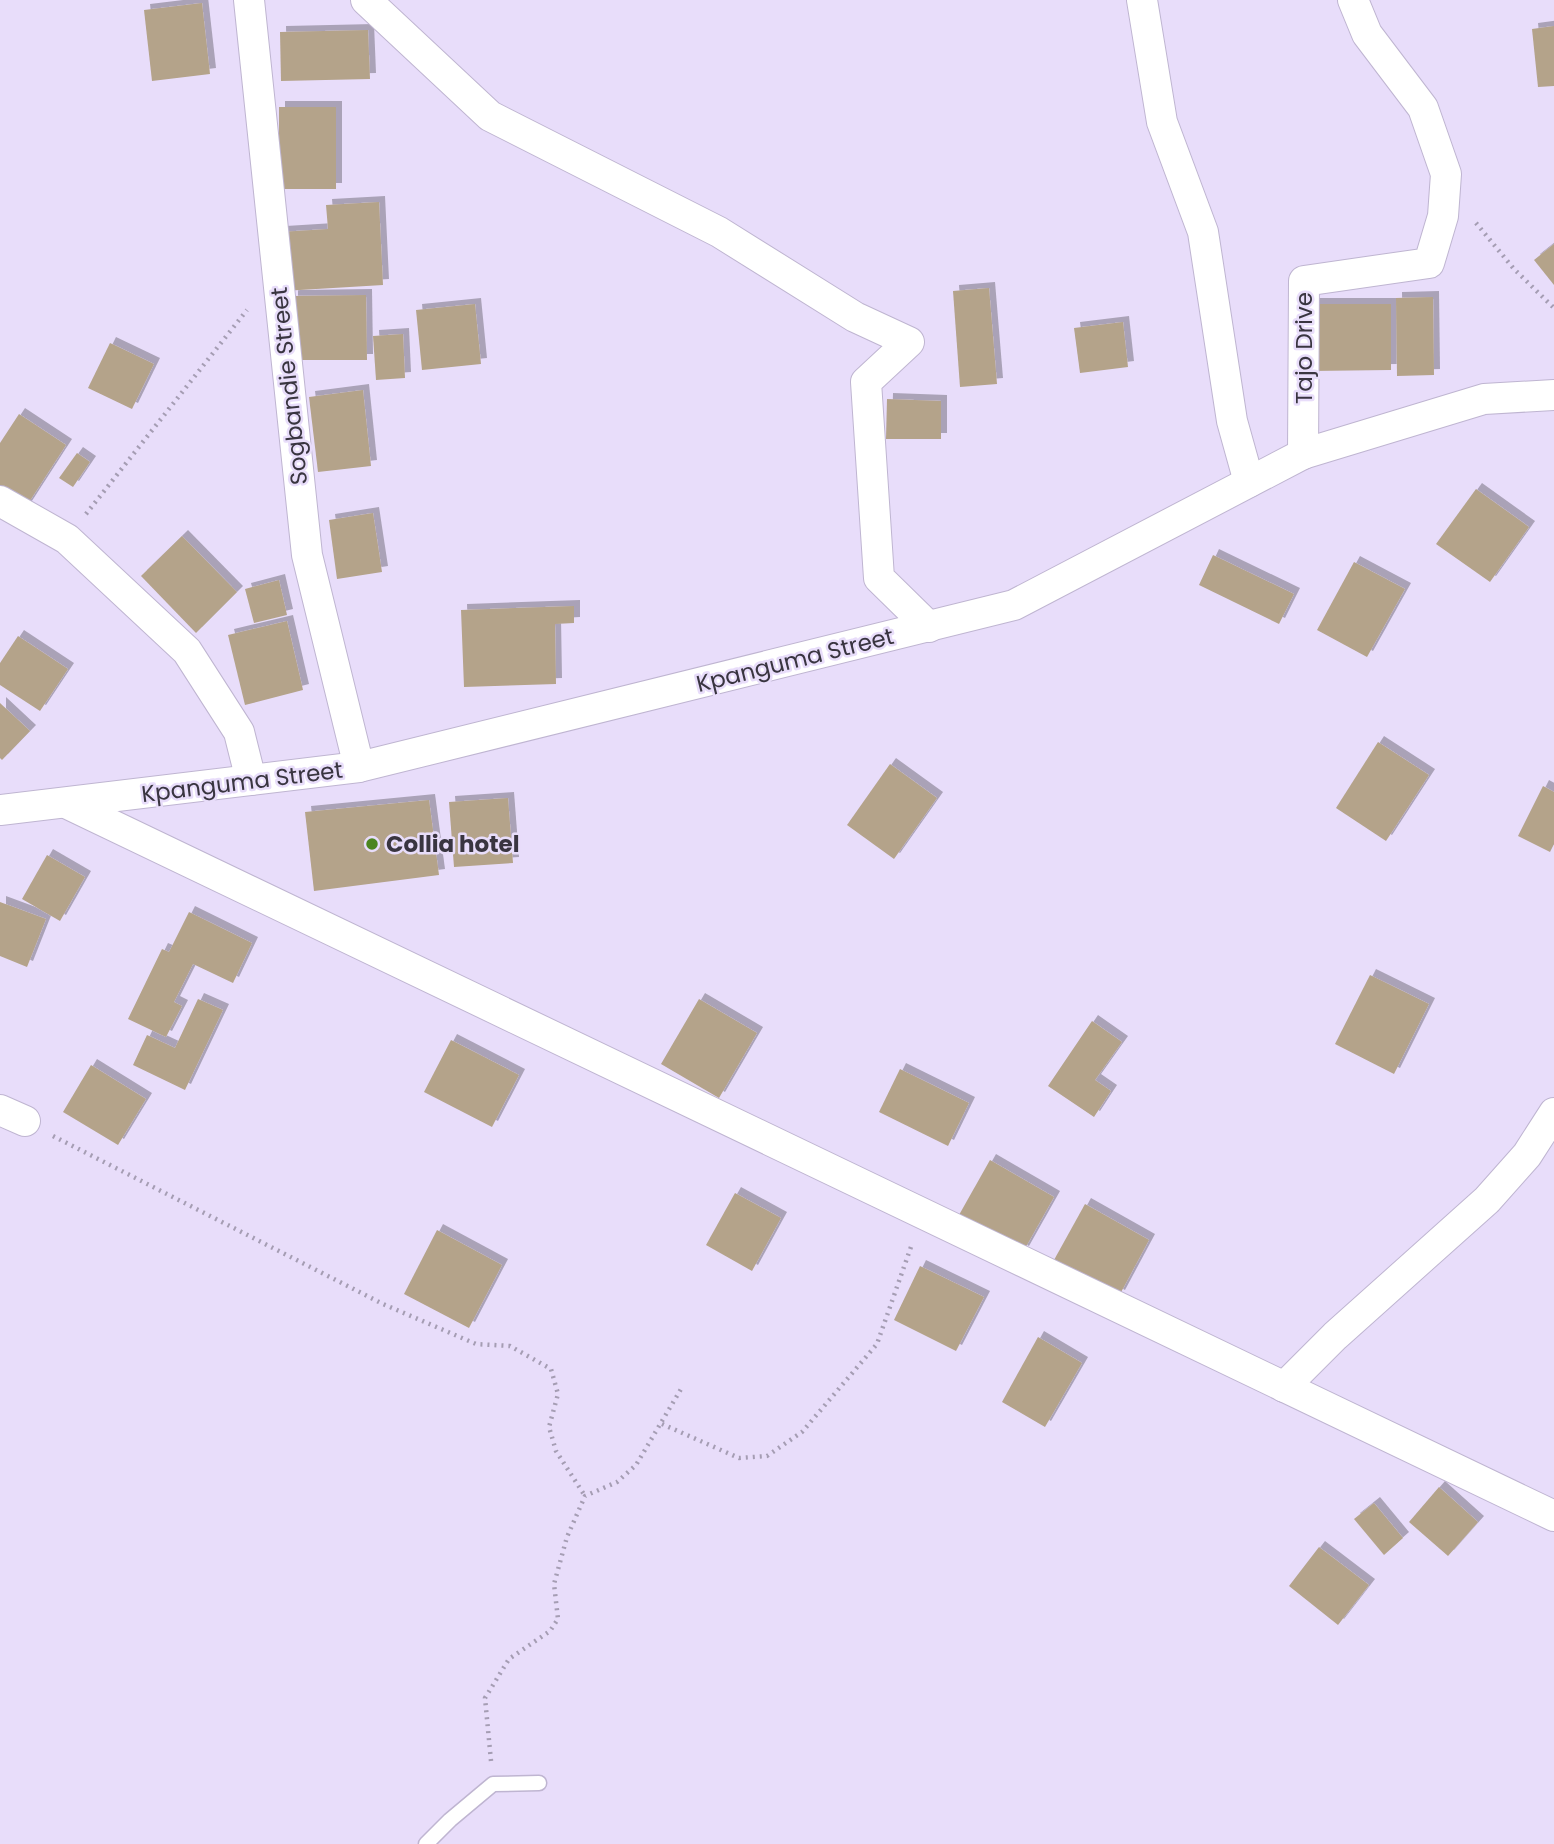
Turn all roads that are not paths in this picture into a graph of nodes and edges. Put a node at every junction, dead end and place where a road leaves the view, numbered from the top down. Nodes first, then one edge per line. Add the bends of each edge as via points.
1 (249, 0) edge
2 (366, 0) edge
3 (1142, 0) edge
4 (1354, 1) edge
5 (1554, 395) edge
6 (1303, 454) junction
7 (1249, 482) junction
8 (0, 501) edge
9 (929, 626) junction
10 (359, 767) junction
11 (251, 780) junction
12 (66, 803) junction
13 (0, 810) edge
14 (1554, 1113) edge
15 (1284, 1387) junction
16 (1554, 1516) edge
17 (539, 1783) dead end
18 (426, 1844) edge

1 - 10 street, Sogbandie Street via 307,555
2 - 9 street via 490,116 719,232 855,317 909,342 866,382 879,578
3 - 7 street via 1162,122 1203,232 1232,421
4 - 6 street, Tajo Drive via 1367,34 1423,107 1446,174 1443,216 1429,263 1304,281
5 - 6 street, Kpanguma Street via 1483,399
6 - 7 street, Kpanguma Street
7 - 9 street, Kpanguma Street via 1014,605
8 - 11 street via 66,539 187,650 239,732
9 - 10 street, Kpanguma Street
10 - 11 street, Kpanguma Street
11 - 12 street, Kpanguma Street
12 - 13 street, Kpanguma Street
12 - 15 street
14 - 15 street via 1527,1155 1487,1200
15 - 16 street
17 - 18 lane via 493,1784

